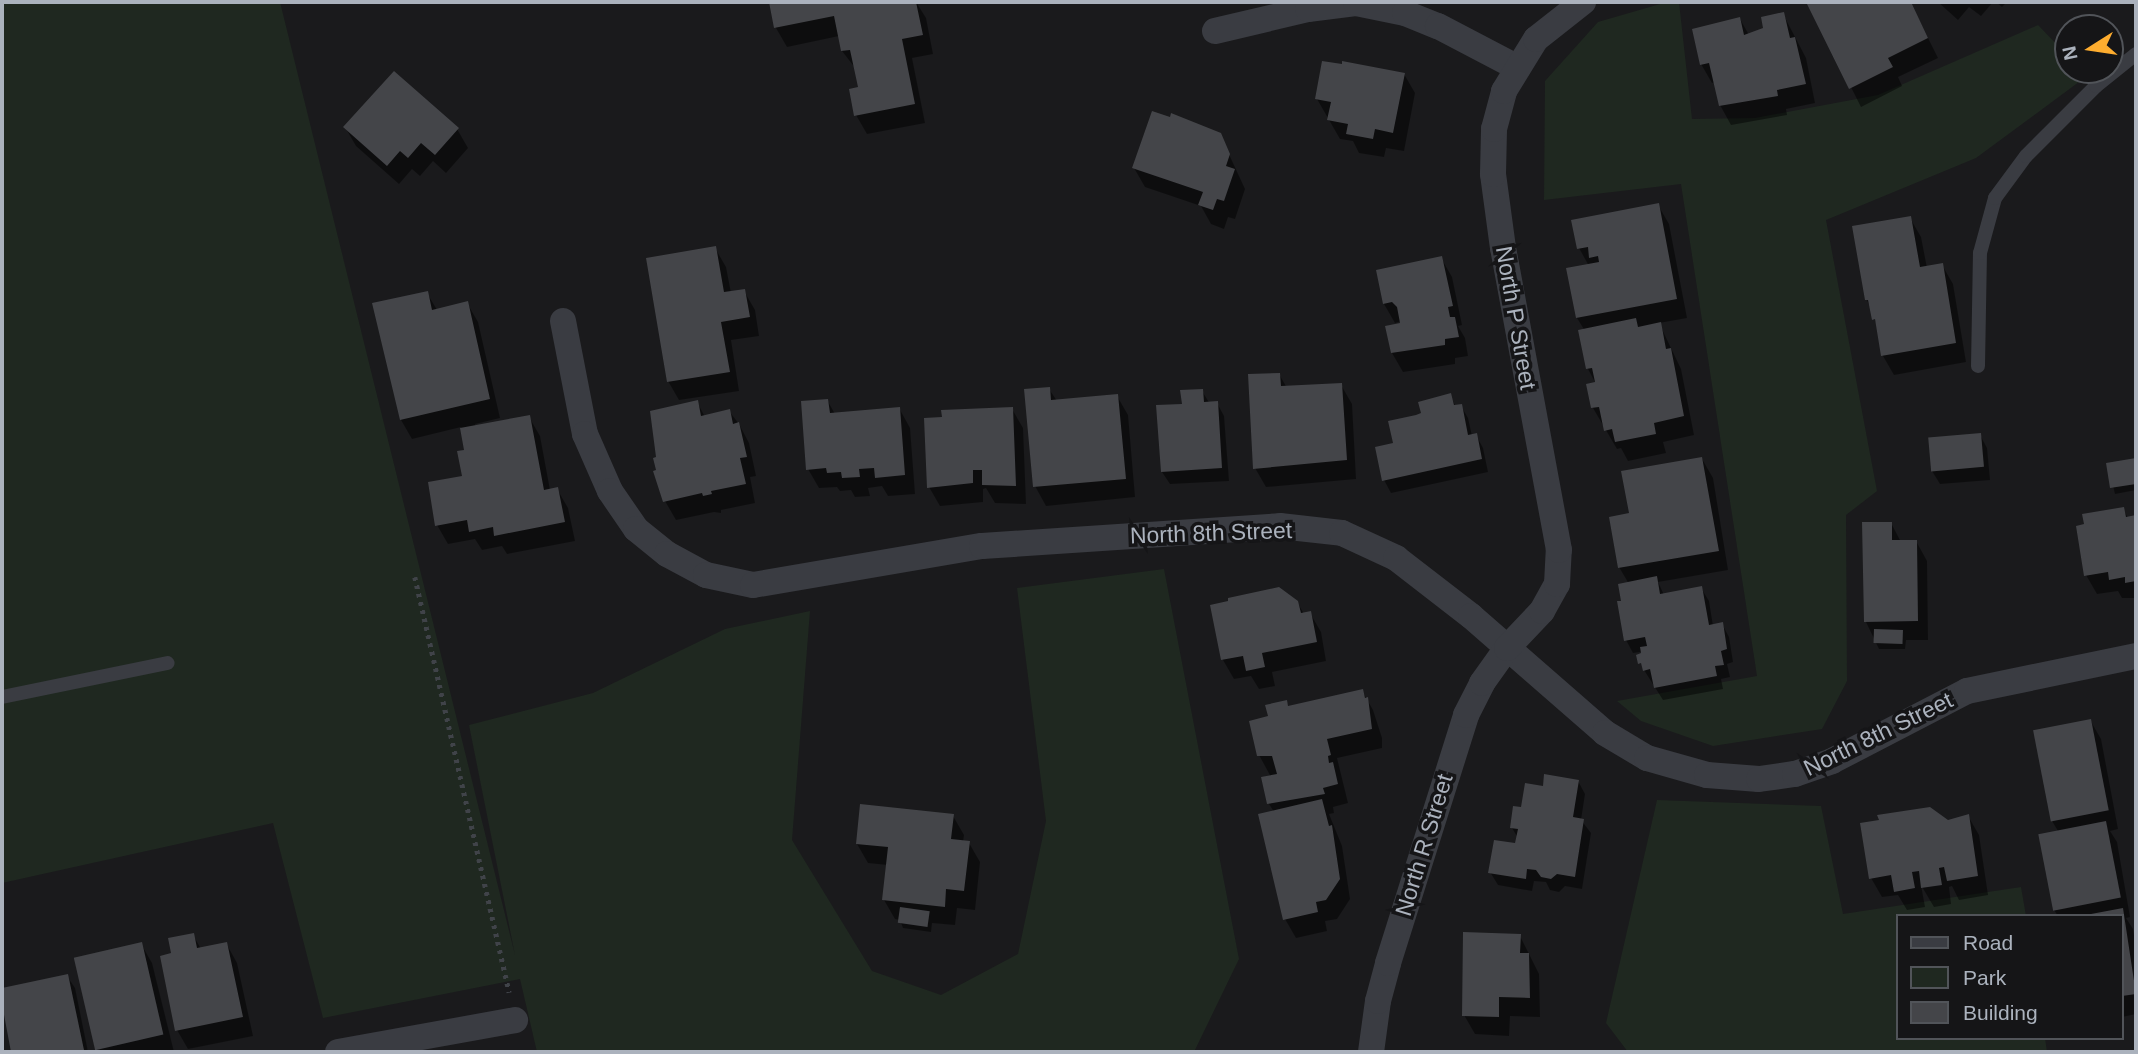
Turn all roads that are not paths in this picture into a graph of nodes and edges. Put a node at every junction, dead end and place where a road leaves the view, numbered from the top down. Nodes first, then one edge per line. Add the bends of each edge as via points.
1 (1583, 2) edge
2 (1214, 31) dead end
3 (2136, 54) edge
4 (1518, 68) junction
5 (563, 321) dead end
6 (1978, 366) dead end
7 (1507, 648) junction
8 (2136, 656) edge
9 (168, 663) dead end
10 (2, 697) edge
11 (515, 1020) road end
12 (338, 1052) edge
13 (1371, 1052) edge

1 - 4 street, North P Street via 1536,39
2 - 4 street via 1356,3 1405,13 1438,26
3 - 6 lane via 2096,86 2035,148 1995,198 1980,253
4 - 7 street, North P Street via 1504,91 1494,129 1493,174 1559,550 1557,584 1542,611
5 - 7 street, North 8th Street via 585,434 610,491 636,529 667,554 706,575 753,585 982,546 1280,526 1342,533 1395,558
7 - 8 street, North 8th Street via 1605,733 1647,758 1707,775 1759,779 1795,774 1832,761 1967,691
7 - 13 street, North R Street via 1466,715 1447,771 1381,988
9 - 10 lane
11 - 12 street

